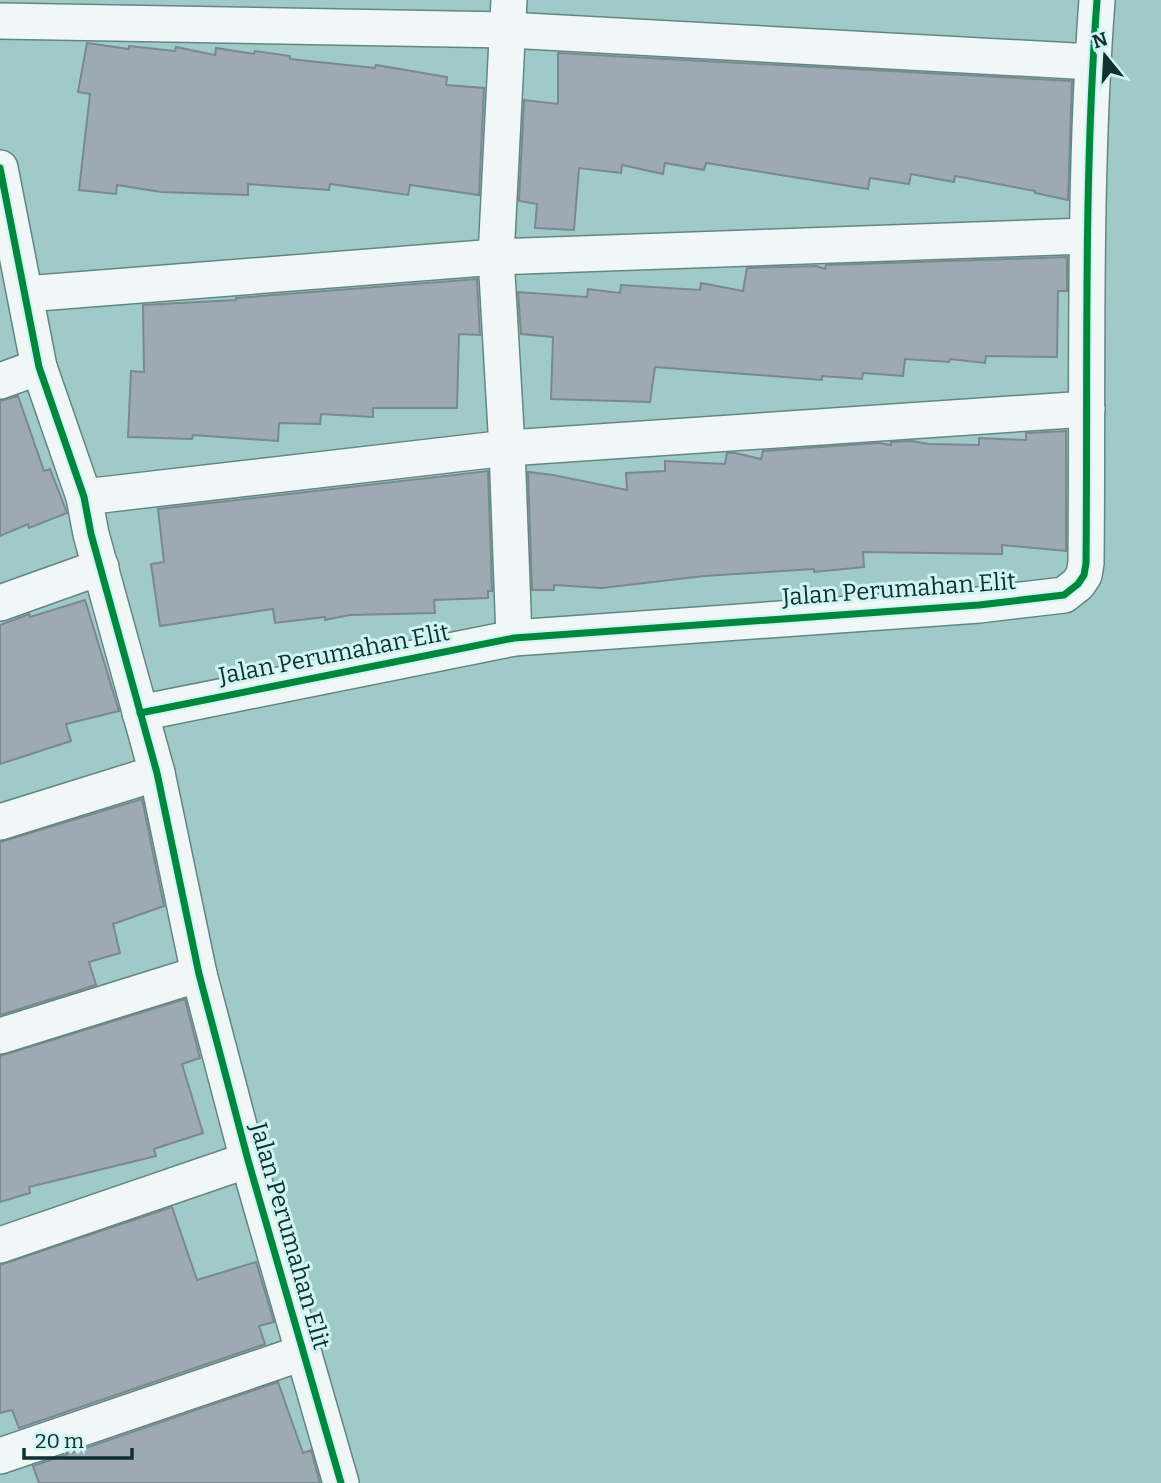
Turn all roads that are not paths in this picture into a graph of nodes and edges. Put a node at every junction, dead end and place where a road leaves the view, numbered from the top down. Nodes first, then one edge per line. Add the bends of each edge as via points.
1 (1097, 0) edge
2 (508, 15) edge
3 (0, 21) edge
4 (1092, 62) junction
5 (0, 168) edge
6 (1086, 236) junction
7 (496, 257) junction
8 (25, 294) junction
9 (40, 367) junction
10 (0, 381) edge
11 (1087, 409) junction
12 (507, 448) junction
13 (84, 497) junction
14 (101, 567) junction
15 (0, 603) edge
16 (514, 638) junction
17 (140, 713) junction
18 (157, 773) junction
19 (0, 822) edge
20 (199, 974) junction
21 (0, 1036) edge
22 (248, 1160) junction
23 (0, 1245) edge
24 (302, 1353) junction
25 (0, 1456) edge
26 (341, 1483) edge

1 - 4 street, Jalan Perumahan Elit
2 - 3 street
2 - 4 street
2 - 7 street
4 - 6 street, Jalan Perumahan Elit
5 - 8 street, Jalan Perumahan Elit
6 - 7 street
6 - 11 street, Jalan Perumahan Elit
7 - 8 street
7 - 12 street
8 - 9 street, Jalan Perumahan Elit
9 - 10 street
9 - 13 street, Jalan Perumahan Elit
11 - 12 street
11 - 16 street, Jalan Perumahan Elit via 1086,563 1078,584 1064,594 979,605
12 - 13 street
12 - 16 street
13 - 14 street, Jalan Perumahan Elit
14 - 15 street
14 - 17 street, Jalan Perumahan Elit
16 - 17 street, Jalan Perumahan Elit
17 - 18 street, Jalan Perumahan Elit
18 - 19 street
18 - 20 street, Jalan Perumahan Elit
20 - 21 street
20 - 22 street, Jalan Perumahan Elit
22 - 23 street
22 - 24 street, Jalan Perumahan Elit
24 - 25 street
24 - 26 street, Jalan Perumahan Elit

